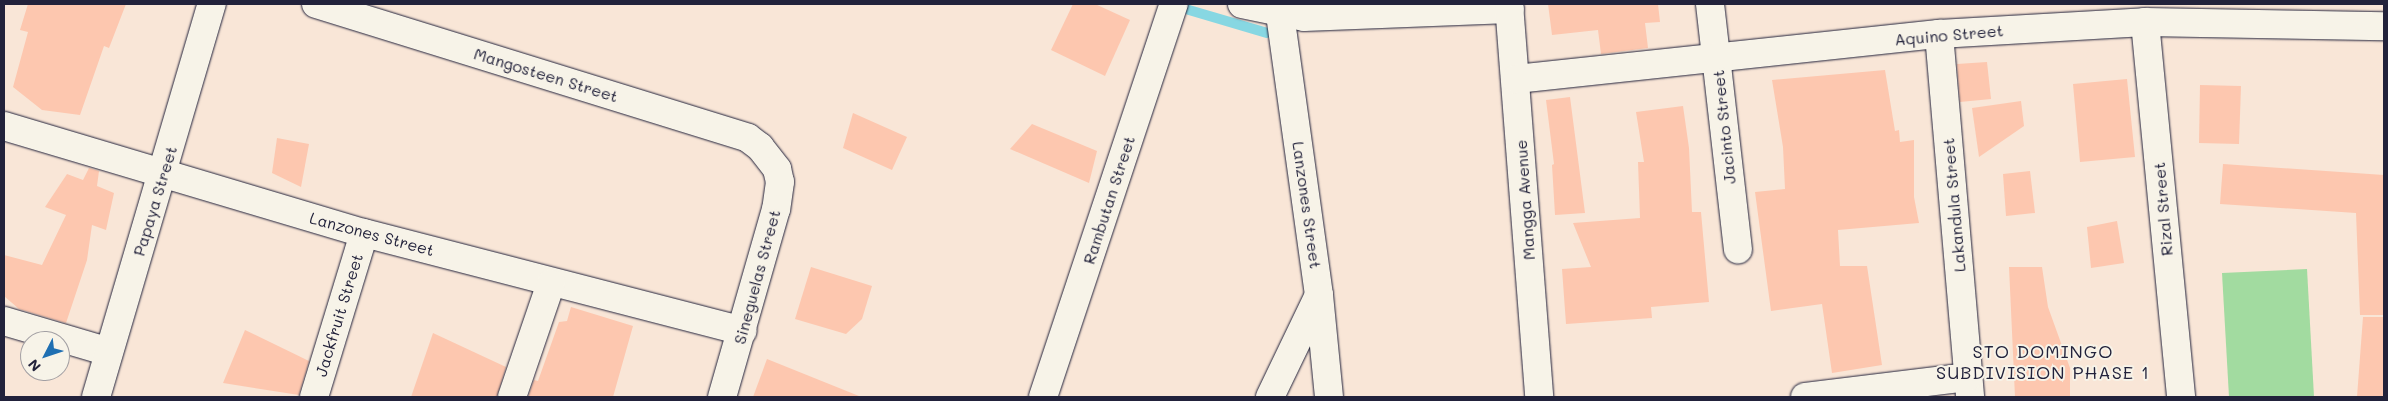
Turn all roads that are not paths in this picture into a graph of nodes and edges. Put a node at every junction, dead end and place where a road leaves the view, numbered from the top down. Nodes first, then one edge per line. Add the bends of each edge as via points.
1 (212, 4) edge
2 (316, 4) edge
3 (1174, 4) edge
4 (1242, 4) edge
5 (1710, 4) edge
6 (1509, 7) edge
7 (1280, 14) junction
8 (2251, 14) edge
9 (2145, 22) junction
10 (2384, 26) edge
11 (1939, 34) junction
12 (1716, 58) junction
13 (1516, 79) junction
14 (4, 126) edge
15 (770, 157) joint
16 (163, 175) junction
17 (364, 233) junction
18 (1738, 249) dead end
19 (551, 283) junction
20 (1319, 295) junction
21 (4, 321) edge
22 (743, 331) junction
23 (109, 352) junction
24 (1969, 387) edge
25 (96, 397) edge
26 (314, 397) edge
27 (512, 397) edge
28 (722, 397) edge
29 (1043, 397) edge
30 (1270, 397) edge
31 (1329, 397) edge
32 (1539, 397) edge
33 (1805, 397) edge
34 (2180, 397) edge

1 - 16 street, Papaya Street
2 - 15 street, Mangosteen Street via 748,138
3 - 29 street, Rambutan Street
4 - 7 street
5 - 12 street, Jacinto Street
6 - 7 street via 1304,17
6 - 13 street, Mangga Avenue
7 - 20 street, Lanzones Street
8 - 9 street, Aquino Street
8 - 10 street, Aquino Street
9 - 11 street, Aquino Street
9 - 34 street, Rizal Street
11 - 12 street, Aquino Street
11 - 24 street, Lakandula Street
12 - 13 street, Aquino Street
12 - 18 street, Jacinto Street
13 - 32 street, Mangga Avenue
14 - 16 street, Lanzones Street
15 - 22 street, Sineguelas Street via 780,182 776,209
16 - 17 street, Lanzones Street
16 - 23 street, Papaya Street
17 - 19 street, Lanzones Street
17 - 26 street, Jackfruit Street
19 - 22 street, Lanzones Street
19 - 27 street
20 - 30 street
20 - 31 street, Lanzones Street
21 - 23 street
22 - 28 street, Sineguelas Street
23 - 25 street, Papaya Street
24 - 33 street

